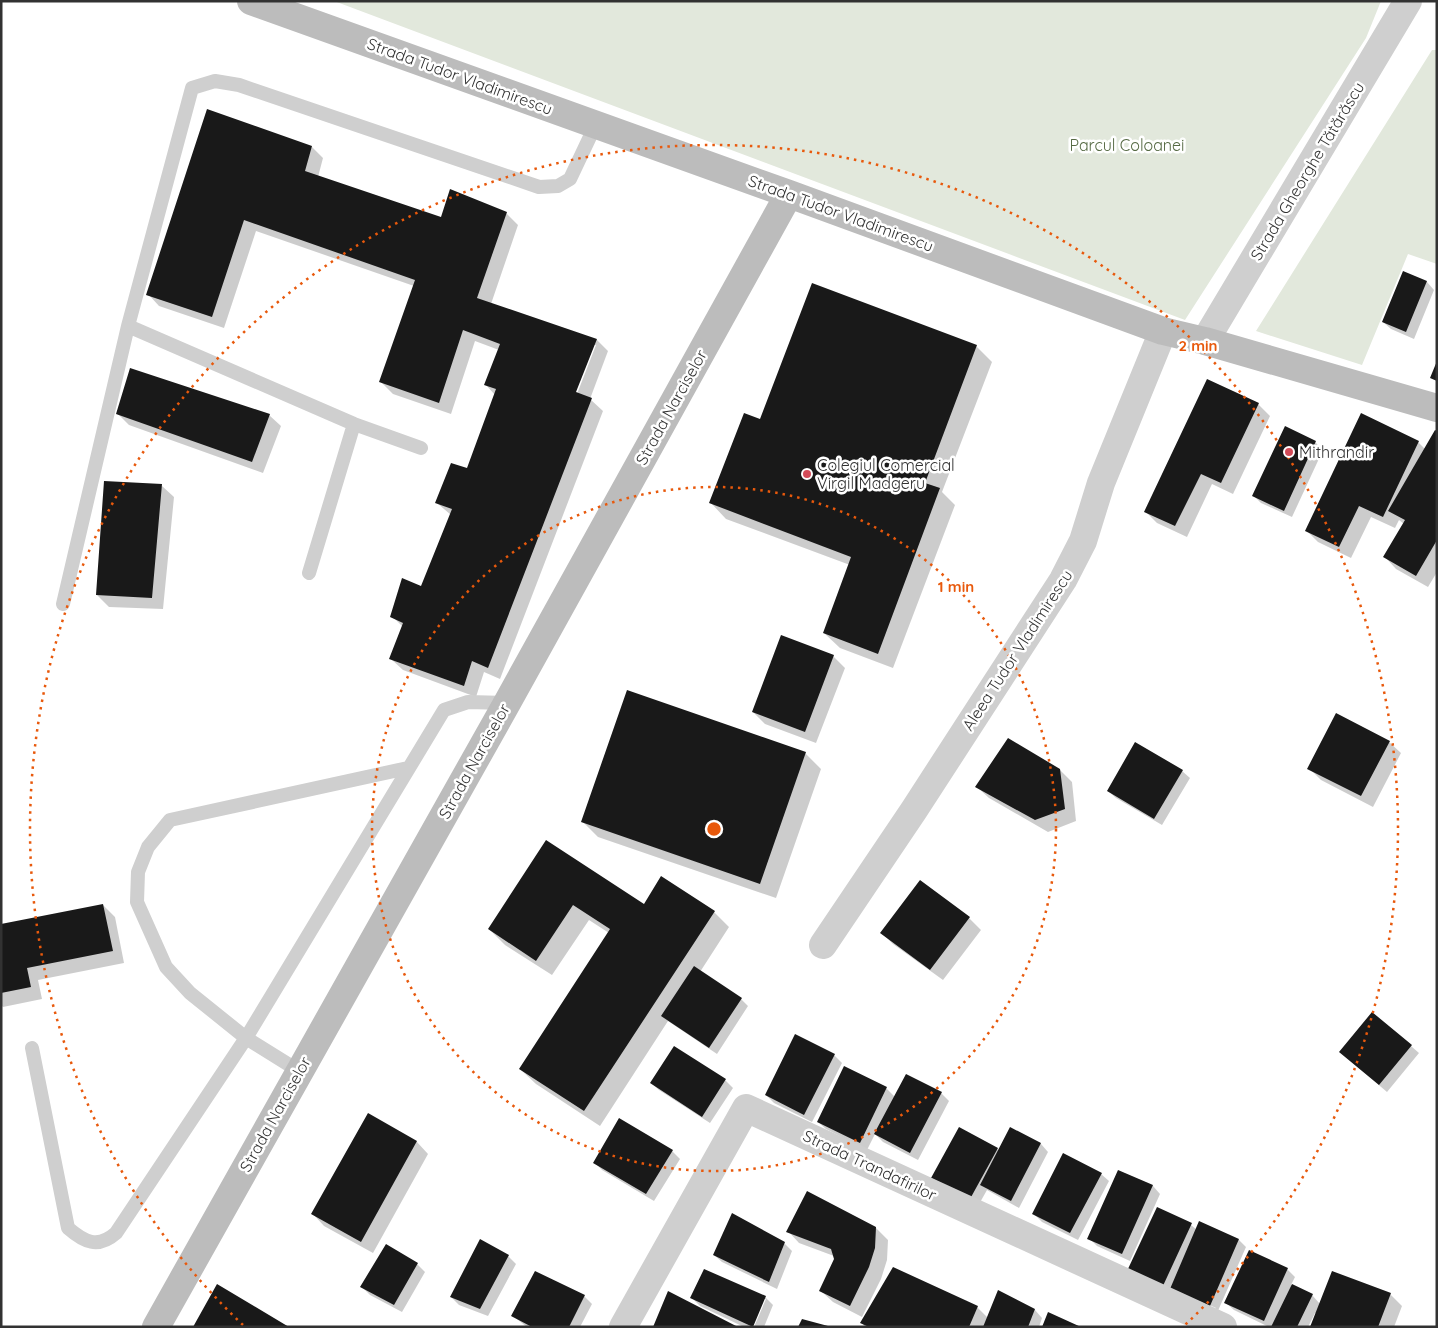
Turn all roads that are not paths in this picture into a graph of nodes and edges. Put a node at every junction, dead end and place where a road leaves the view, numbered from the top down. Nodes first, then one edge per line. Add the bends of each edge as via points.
1 (251, 1) edge
2 (1408, 1) edge
3 (596, 124) junction
4 (789, 194) junction
5 (128, 326) junction
6 (1163, 331) junction
7 (1205, 341) junction
8 (1437, 408) edge
9 (354, 424) junction
10 (422, 448) dead end
11 (309, 573) dead end
12 (63, 604) dead end
13 (507, 703) junction
14 (408, 768) junction
15 (823, 945) dead end
16 (246, 1038) junction
17 (32, 1048) dead end
18 (299, 1071) junction
19 (156, 1327) edge
20 (623, 1327) edge
21 (1223, 1327) edge

1 - 3 main road, Strada Tudor Vladimirescu
2 - 7 street, Strada Gheorghe Tătărăscu
3 - 4 main road, Strada Tudor Vladimirescu
3 - 5 lane via 570,179 558,186 539,187 239,85 215,81 192,88
4 - 6 main road, Strada Tudor Vladimirescu
4 - 13 main road, Strada Narciselor
5 - 9 lane
5 - 12 lane
6 - 7 main road, Strada Tudor Vladimirescu
6 - 15 street, Aleea Tudor Vladimirescu via 1101,482 1083,542 1063,580
7 - 8 main road, Strada Tudor Vladimirescu
9 - 10 lane
9 - 11 lane
13 - 14 lane via 468,702 444,710
13 - 18 main road, Strada Narciselor
14 - 16 lane
14 - 16 lane via 170,820 148,847 138,872 137,902 166,967 190,993
16 - 17 lane via 116,1232 108,1240 93,1242 80,1238 68,1228
16 - 18 lane
18 - 19 main road, Strada Narciselor
20 - 21 street, Strada Trandafirilor via 746,1108

